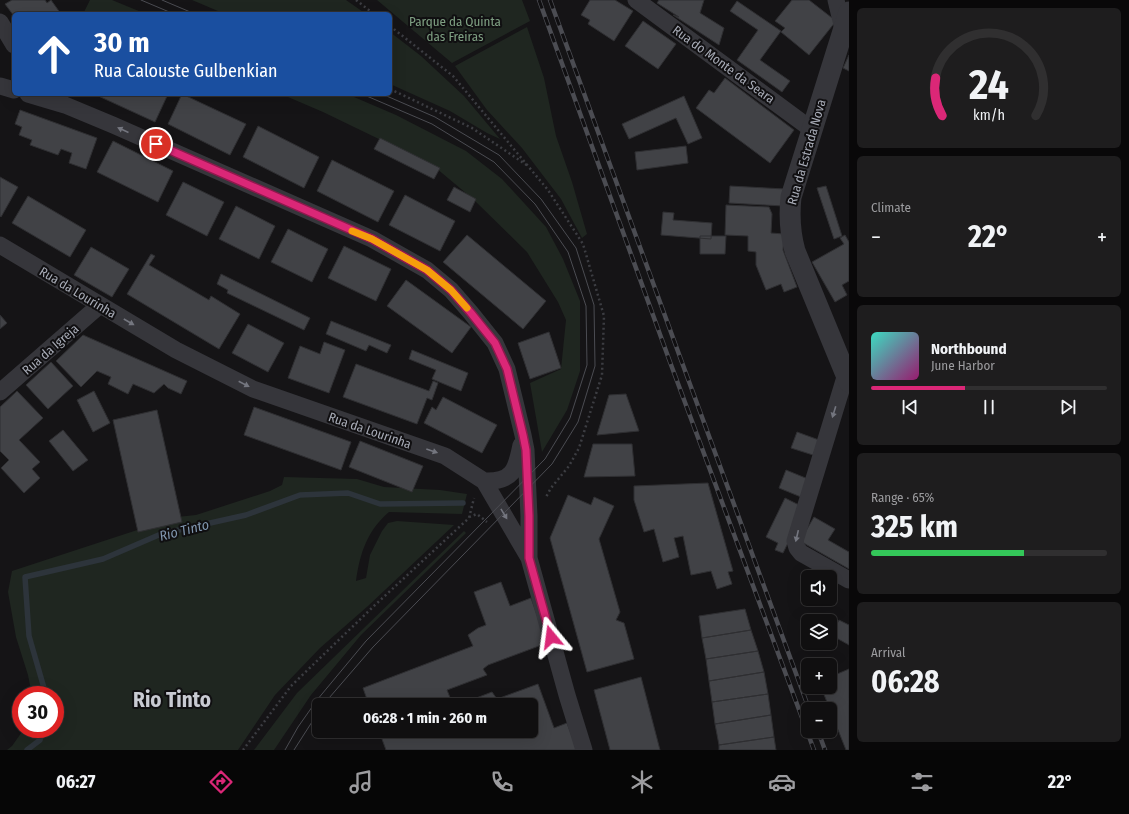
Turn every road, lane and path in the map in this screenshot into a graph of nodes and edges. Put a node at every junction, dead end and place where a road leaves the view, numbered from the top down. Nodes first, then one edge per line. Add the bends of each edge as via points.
1 (356, 0) edge
2 (636, 0) edge
3 (836, 0) edge
4 (371, 12) edge
5 (846, 20) edge
6 (0, 22) edge
7 (392, 28) edge
8 (12, 42) edge
9 (0, 86) edge
10 (12, 89) edge
11 (392, 90) edge
12 (40, 96) edge
13 (811, 129) junction
14 (531, 169) junction
15 (0, 245) edge
16 (100, 305) junction
17 (847, 378) edge
18 (0, 392) edge
19 (523, 435) junction
20 (480, 486) junction
21 (543, 502) dead end
22 (529, 558) junction
23 (849, 580) edge
24 (243, 750) edge
25 (584, 750) edge

1 - 4 path
2 - 13 street, Rua do Monte da Seara
3 - 5 street
5 - 13 street, Rua da Estrada Nova
6 - 8 street
7 - 14 path via 453,76
9 - 10 street
11 - 14 path via 472,128
19 -> 12 street via 507,369 495,343 451,290 427,270 372,239 113,125
13 - 17 street, Rua da Estrada Nova via 791,197 791,236 800,265
14 - 21 path via 548,190 583,244 604,316 602,375 579,448
15 - 16 street, Rua da Lourinha
16 - 18 street, Rua da Igreja
16 -> 20 street, Rua da Lourinha via 176,350 253,389 445,456
17 -> 23 street via 795,541 801,553
19 - 20 street via 517,464 507,478
19 - 22 street via 529,509
20 -> 22 street, Rua da Lourinha
20 - 24 path via 469,518 291,686
22 - 25 street, Rua da Lourinha

